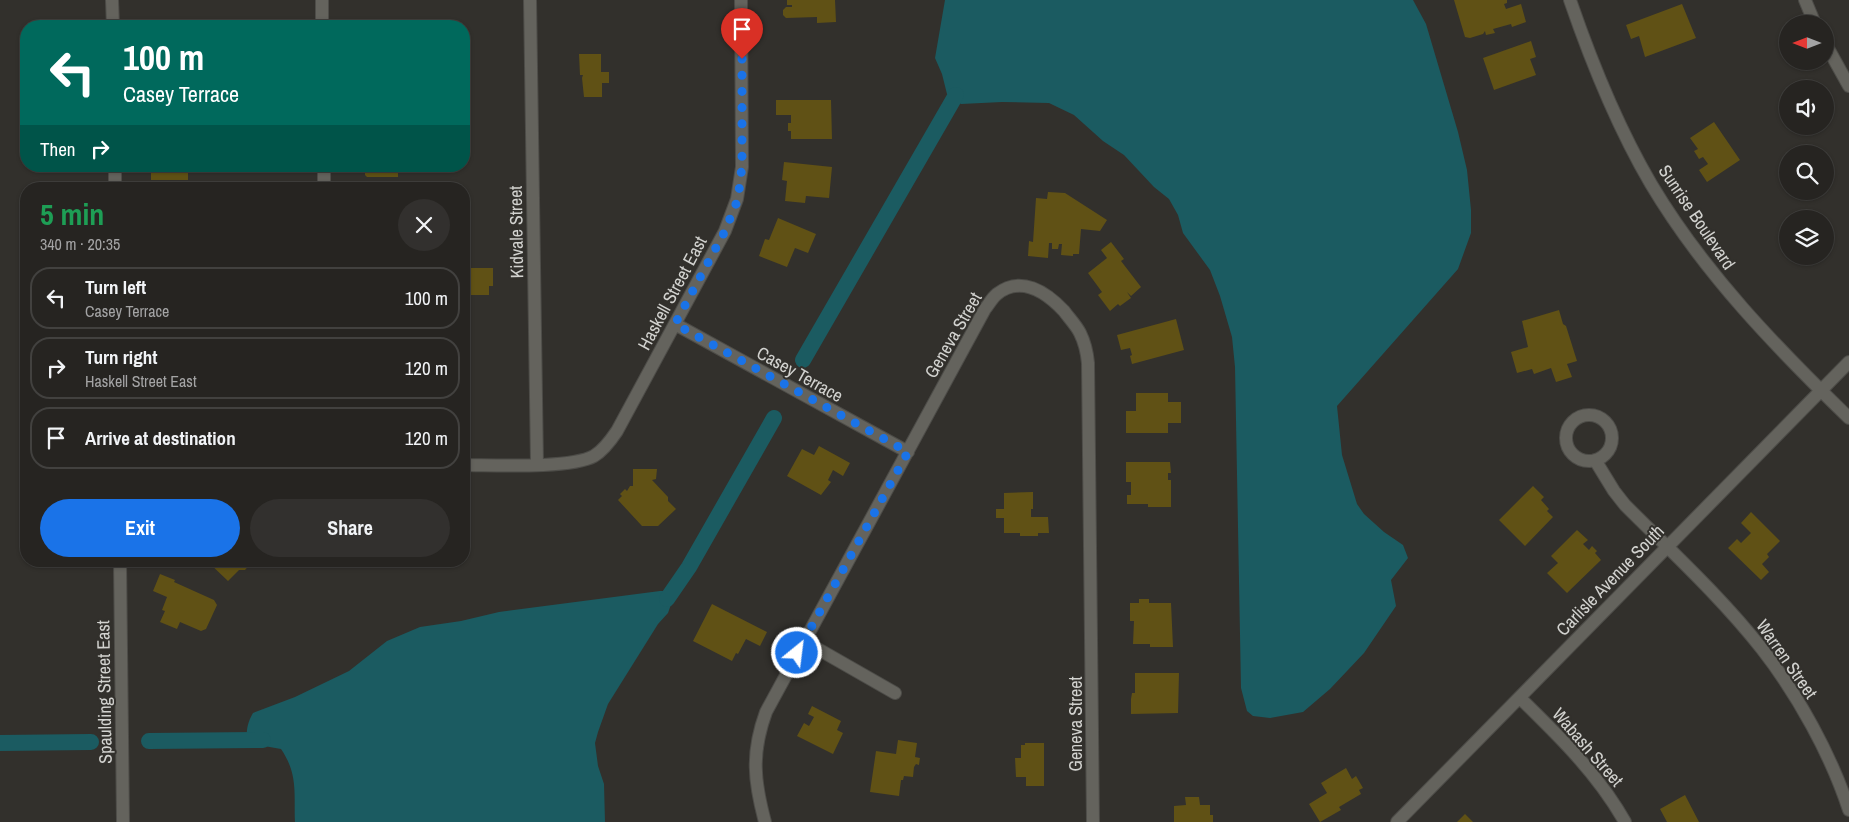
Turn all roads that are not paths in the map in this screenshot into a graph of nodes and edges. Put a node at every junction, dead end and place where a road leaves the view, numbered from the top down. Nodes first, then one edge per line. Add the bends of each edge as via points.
1 (112, 0) edge
2 (322, 0) edge
3 (530, 0) edge
4 (741, 0) edge
5 (1570, 0) edge
6 (1805, 0) edge
7 (1811, 15) edge
8 (113, 20) edge
9 (322, 20) edge
10 (1834, 59) edge
11 (1849, 86) edge
12 (675, 324) junction
13 (1849, 362) edge
14 (1821, 391) junction
15 (1849, 418) edge
16 (908, 452) junction
17 (1595, 460) dead end
18 (537, 464) junction
19 (470, 465) edge
20 (1667, 547) junction
21 (120, 567) edge
22 (804, 641) junction
23 (895, 693) dead end
24 (1520, 698) junction
25 (1849, 810) edge
26 (123, 822) edge
27 (765, 822) edge
28 (1093, 822) edge
29 (1397, 822) edge
30 (1625, 822) edge

1 - 8 street
2 - 9 street
3 - 18 street, Kidvale Street
4 - 12 street, Haskell Street East via 742,166 738,199 725,231
5 - 14 street, Sunrise Boulevard via 1608,101 1661,200 1736,301
6 - 7 street
10 - 11 street
12 - 16 street, Casey Terrace
12 - 18 street, Haskell Street East via 607,445 594,456 578,462
13 - 14 street, Carlisle Avenue South
14 - 15 street, Sunrise Boulevard
14 - 20 street, Carlisle Avenue South
16 - 22 street, Geneva Street
16 - 28 street, Geneva Street via 995,295 1009,286 1027,285 1056,302 1079,331 1088,363
17 - 20 street, Warren Street via 1625,505
18 - 19 street, Haskell Street East
20 - 24 street, Carlisle Avenue South
20 - 25 street, Warren Street via 1763,650 1793,694 1823,749
21 - 26 street, Spaulding Street East
22 - 23 street
22 - 27 street, Geneva Street via 766,712 756,745 755,780
24 - 29 street, Carlisle Avenue South
24 - 30 street, Wabash Street via 1572,750

